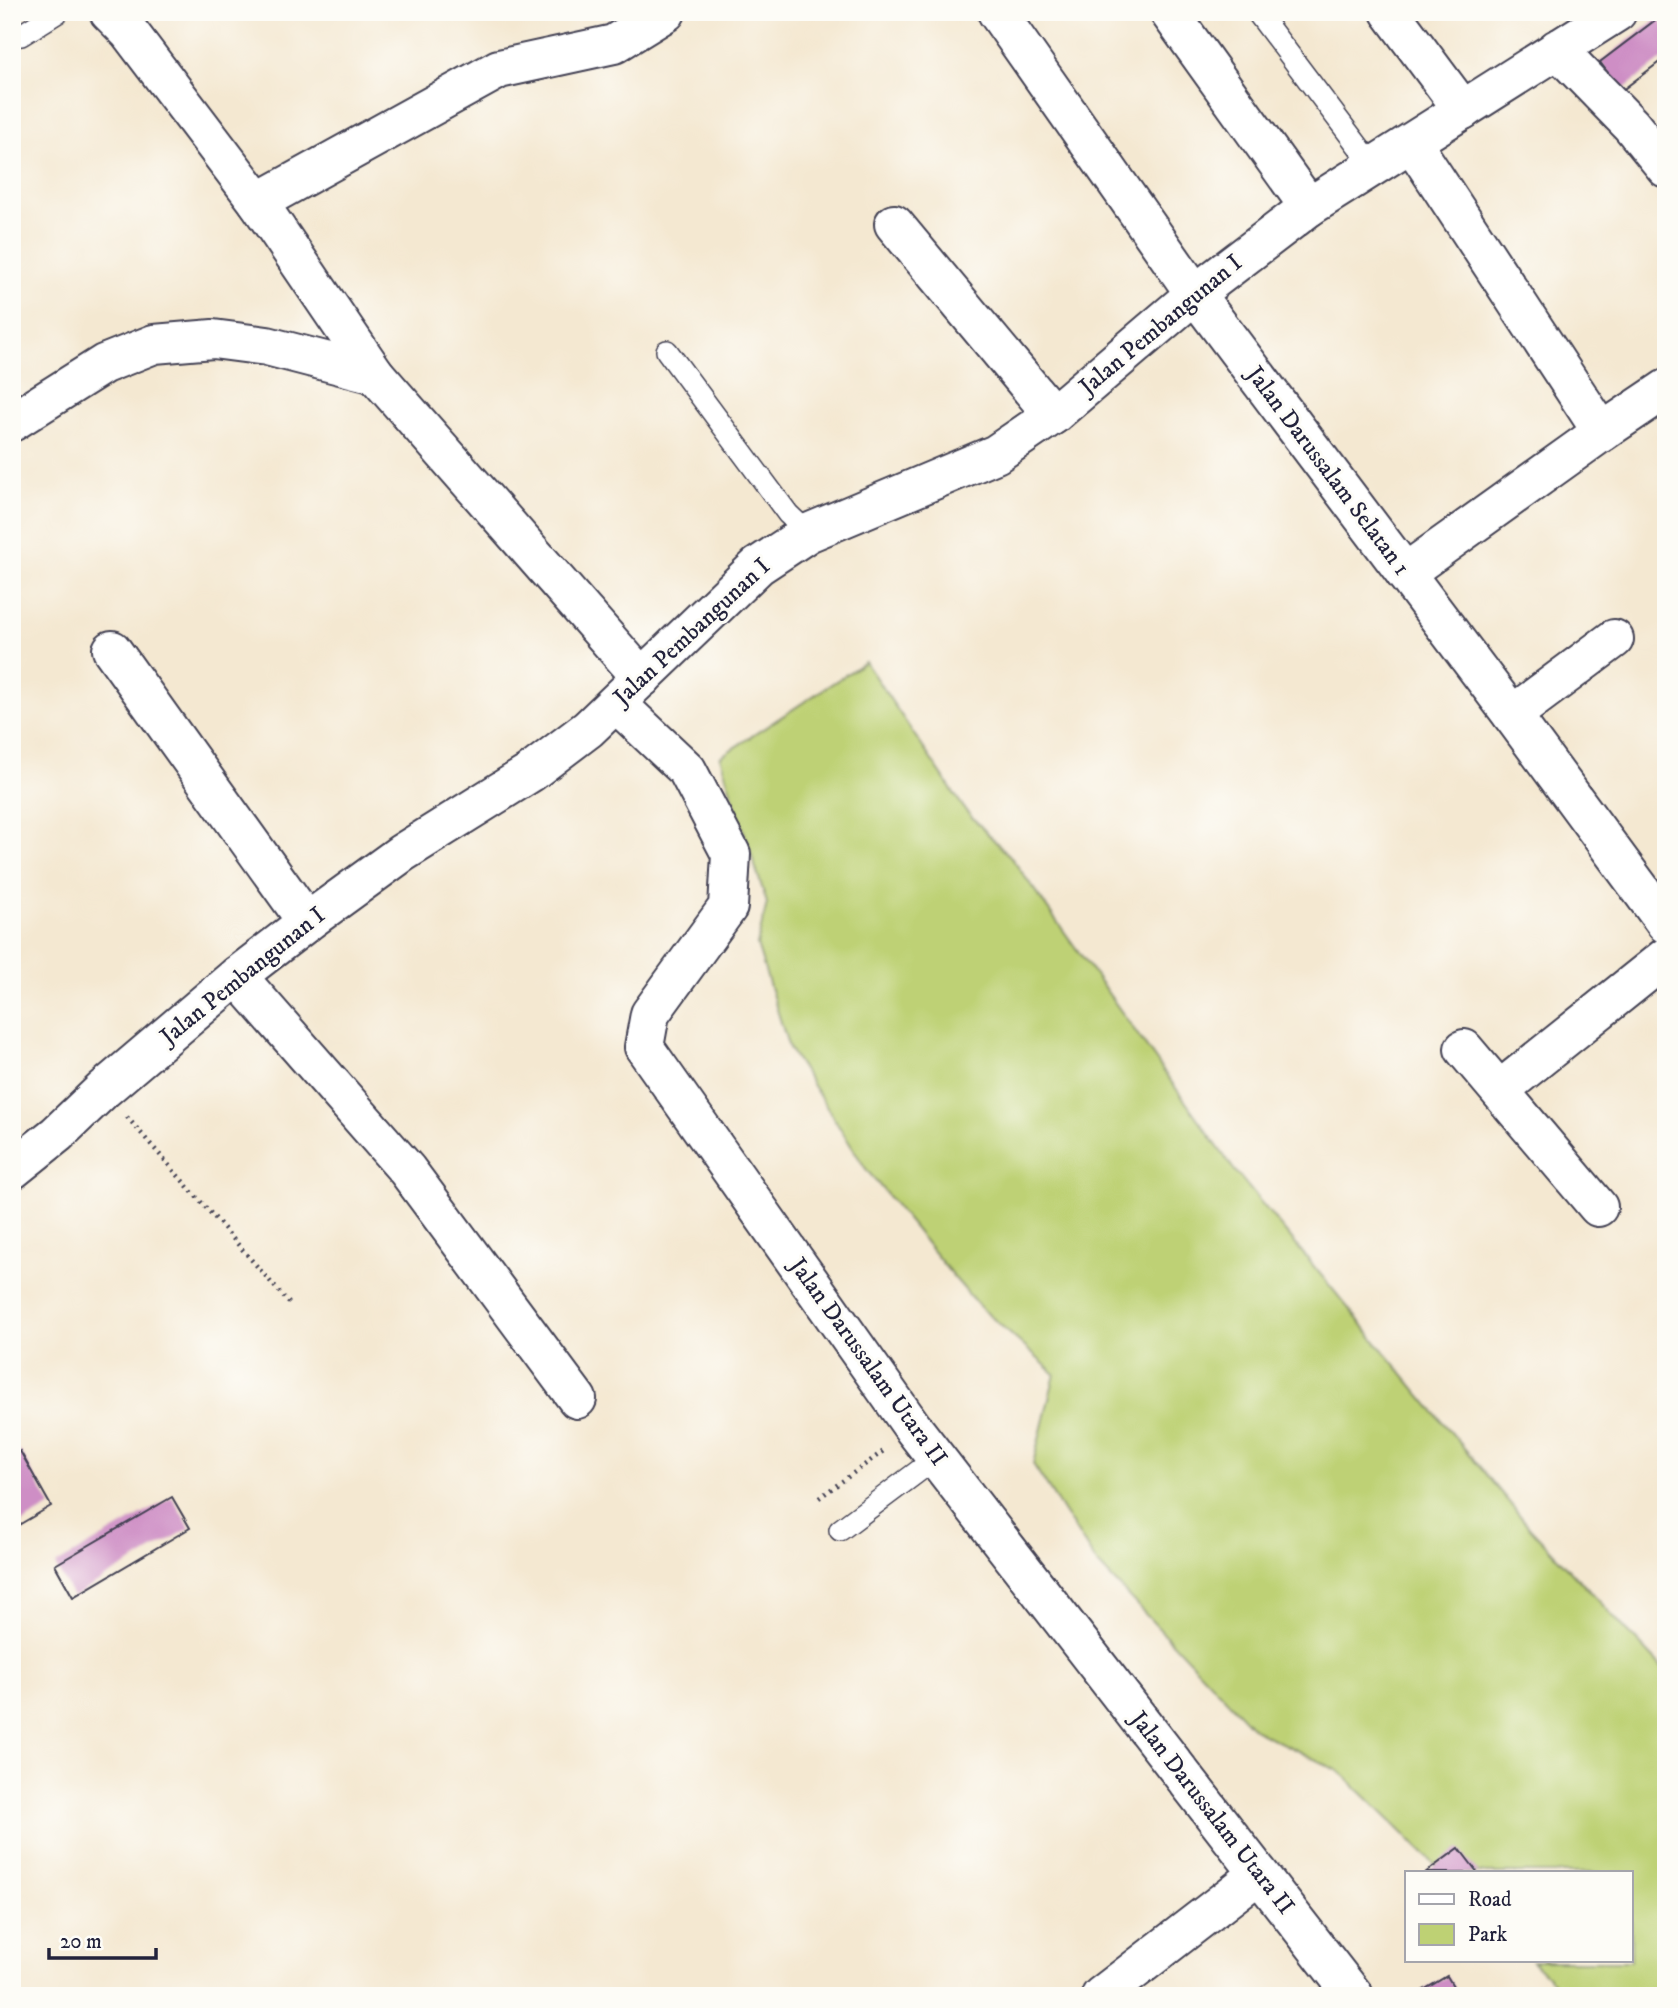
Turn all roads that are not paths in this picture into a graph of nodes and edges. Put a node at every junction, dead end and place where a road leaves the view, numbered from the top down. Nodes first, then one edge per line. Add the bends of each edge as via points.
1 (58, 12) edge
2 (109, 12) edge
3 (666, 12) edge
4 (997, 12) edge
5 (1169, 12) edge
6 (1257, 12) edge
7 (1390, 12) edge
8 (1617, 12) edge
9 (12, 37) edge
10 (1558, 49) junction
11 (1463, 110) junction
12 (1412, 142) junction
13 (1374, 167) junction
14 (1666, 168) edge
15 (258, 202) junction
16 (1308, 208) junction
17 (894, 225) dead end
18 (1195, 294) junction
19 (667, 351) dead end
20 (375, 374) junction
21 (1666, 389) edge
22 (1053, 415) junction
23 (12, 422) edge
24 (1602, 432) junction
25 (808, 533) junction
26 (1405, 573) junction
27 (1614, 639) dead end
28 (111, 650) dead end
29 (629, 690) junction
30 (1512, 715) junction
31 (307, 922) junction
32 (1666, 924) edge
33 (1666, 957) edge
34 (237, 976) junction
35 (1464, 1049) dead end
36 (1500, 1090) junction
37 (12, 1170) edge
38 (1598, 1207) dead end
39 (577, 1399) dead end
40 (936, 1458) junction
41 (840, 1530) dead end
42 (1259, 1874) junction
43 (1101, 1996) edge
44 (1354, 1996) edge

1 - 9 lane
2 - 15 street, Jalan Darussalam Utara II
3 - 15 street via 614,44 499,69
4 - 18 street, Jalan Darussalam Selatan 1
5 - 16 street
6 - 13 lane
7 - 11 street
8 - 10 street, Jalan Pembangunan I
10 - 11 street, Jalan Pembangunan I
10 - 14 street
11 - 12 street, Jalan Pembangunan I
12 - 13 street, Jalan Pembangunan I
12 - 24 street
13 - 16 street, Jalan Pembangunan I
15 - 20 street, Jalan Darussalam Utara II
16 - 18 street, Jalan Pembangunan I
17 - 22 street
18 - 22 street, Jalan Pembangunan I
18 - 26 street, Jalan Darussalam Selatan 1
19 - 25 lane via 788,514
20 - 23 street via 267,346 213,339 155,344 104,364
20 - 29 street, Jalan Darussalam Utara II
21 - 24 street
22 - 25 street, Jalan Pembangunan I via 996,454
24 - 26 street
25 - 29 street, Jalan Pembangunan I via 758,566
26 - 30 street, Jalan Darussalam Selatan 1
27 - 30 street
28 - 31 street
29 - 31 street, Jalan Pembangunan I via 588,729 530,773 402,853
29 - 40 street, Jalan Darussalam Utara II via 687,770 731,853 728,907 650,1014 644,1047
30 - 32 street, Jalan Darussalam Selatan 1
31 - 34 street, Jalan Pembangunan I
33 - 36 street
34 - 37 street, Jalan Pembangunan I
34 - 39 street via 407,1170
35 - 36 street
36 - 38 street
40 - 41 lane
40 - 42 street, Jalan Darussalam Utara II
42 - 43 street
42 - 44 street, Jalan Darussalam Utara II

